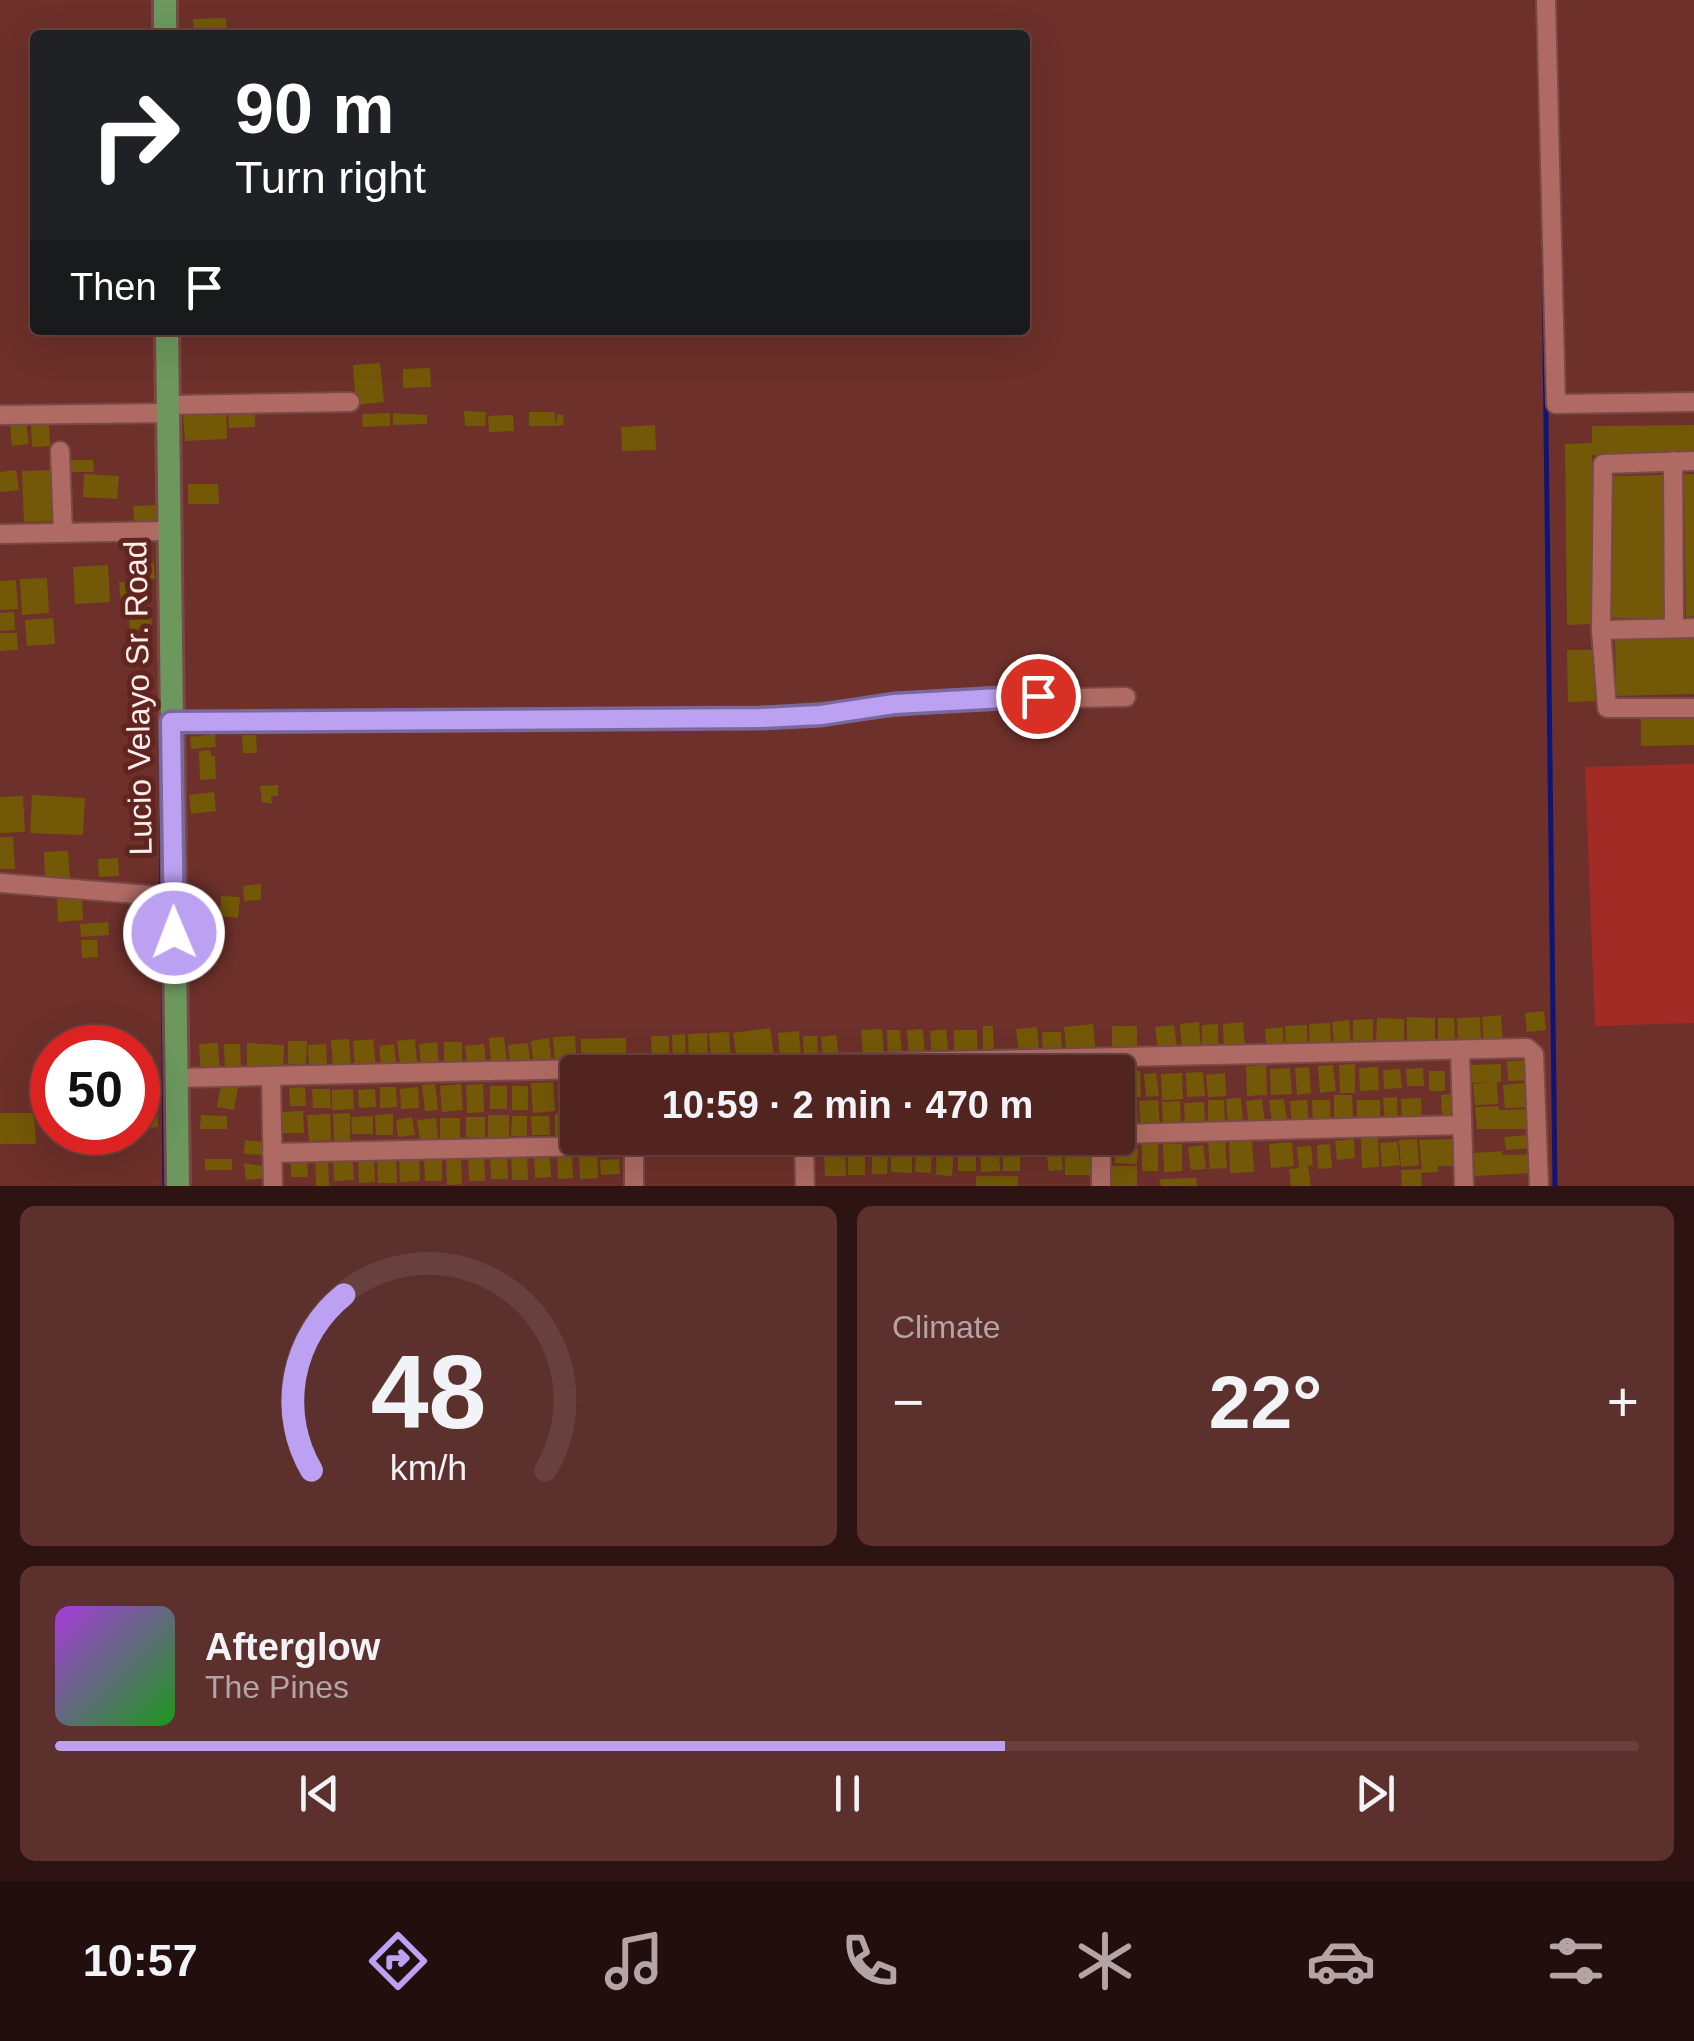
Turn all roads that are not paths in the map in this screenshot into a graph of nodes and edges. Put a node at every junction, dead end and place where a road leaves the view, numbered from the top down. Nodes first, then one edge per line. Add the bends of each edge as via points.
1 (165, 0) edge
2 (1546, 0) edge
3 (165, 30) edge
4 (167, 335) edge
5 (350, 402) dead end
6 (1694, 402) edge
7 (162, 411) junction
8 (0, 416) edge
9 (60, 452) dead end
10 (1694, 460) edge
11 (1673, 461) junction
12 (164, 531) junction
13 (63, 533) junction
14 (0, 534) edge
15 (1674, 628) junction
16 (1694, 628) edge
17 (1601, 630) junction
18 (1126, 697) dead end
19 (1694, 708) edge
20 (171, 722) junction
21 (0, 883) edge
22 (173, 896) junction
23 (1460, 1051) junction
24 (1135, 1065) edge
25 (560, 1071) edge
26 (271, 1076) junction
27 (176, 1078) junction
28 (1462, 1125) junction
29 (1135, 1134) edge
30 (560, 1144) edge
31 (272, 1154) junction
32 (634, 1155) edge
33 (804, 1155) edge
34 (1100, 1155) edge
35 (178, 1186) edge
36 (273, 1186) edge
37 (634, 1186) edge
38 (805, 1186) edge
39 (1101, 1186) edge
40 (1464, 1186) edge
41 (1538, 1186) edge

1 - 3 main road
2 - 6 street via 1556,404
4 - 7 main road, Lucio Velayo Sr. Road
5 - 7 street
7 - 8 street
7 - 12 main road, Lucio Velayo Sr. Road
9 - 13 street
10 - 11 street
11 - 15 street
11 - 17 street via 1603,464
12 - 13 street
12 - 20 main road, Lucio Velayo Sr. Road
13 - 14 street
15 - 16 street
15 - 17 street
17 - 19 street via 1608,708
18 - 20 street via 968,700 761,718
20 - 22 main road, Lucio Velayo Sr. Road
21 - 22 street
22 - 27 main road, Lucio Velayo Sr. Road
23 - 24 street
23 - 28 street
23 - 41 street via 1532,1051
25 - 26 street
26 - 27 street
26 - 31 street
27 - 35 main road, Lucio Velayo Sr. Road
28 - 29 street
28 - 40 street
30 - 31 street
31 - 36 street
32 - 37 street
33 - 38 street
34 - 39 street

